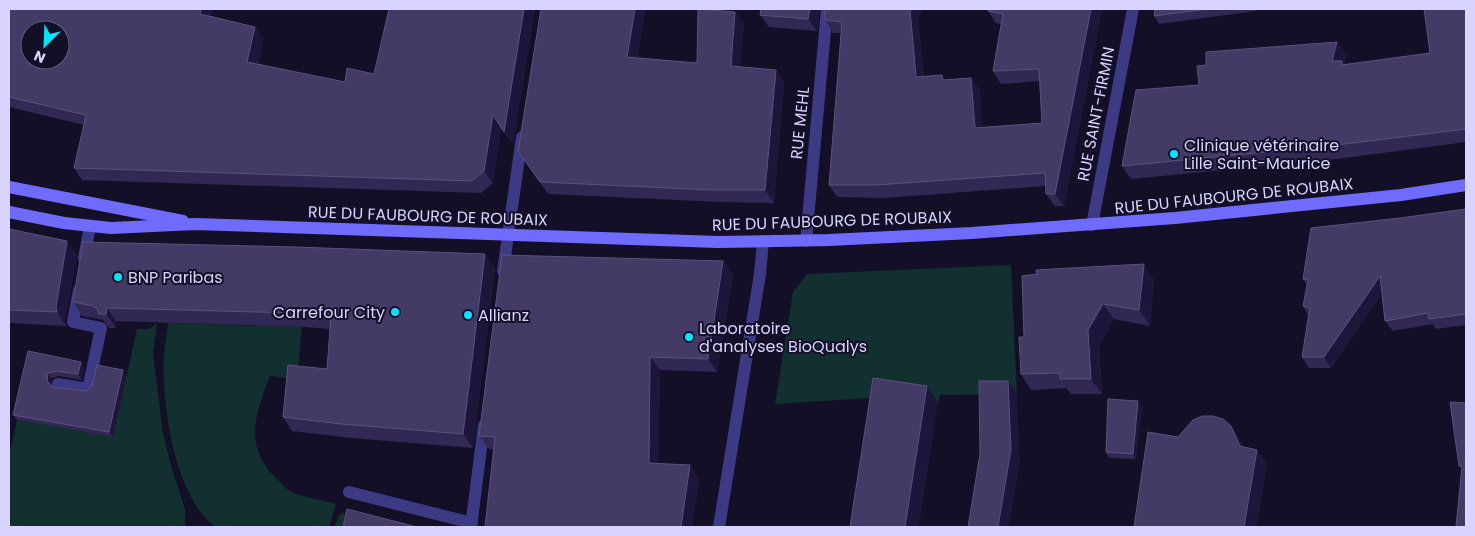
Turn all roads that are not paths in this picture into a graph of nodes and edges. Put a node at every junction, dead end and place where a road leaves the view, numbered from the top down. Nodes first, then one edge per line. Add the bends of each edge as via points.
1 (827, 9) edge
2 (1133, 9) edge
3 (524, 125) edge
4 (1466, 185) edge
5 (9, 187) edge
6 (9, 212) edge
7 (196, 224) junction
8 (90, 226) junction
9 (1092, 226) junction
10 (508, 235) junction
11 (763, 241) junction
12 (806, 241) junction
13 (501, 287) edge
14 (58, 384) dead end
15 (485, 415) edge
16 (349, 492) dead end
17 (472, 525) edge
18 (719, 527) edge

1 - 12 street, RUE MEHL
2 - 9 street, RUE SAINT-FIRMIN
3 - 10 street
4 - 9 main road, RUE DU FAUBOURG DE ROUBAIX via 1300,207
5 - 7 main road, RUE DU FAUBOURG DE ROUBAIX
6 - 8 main road, RUE DU FAUBOURG DE ROUBAIX
7 - 8 main road, RUE DU FAUBOURG DE ROUBAIX via 130,228
7 - 10 main road, RUE DU FAUBOURG DE ROUBAIX
8 - 14 street via 73,322 101,328 88,389
9 - 12 main road, RUE DU FAUBOURG DE ROUBAIX
10 - 11 main road, RUE DU FAUBOURG DE ROUBAIX
10 - 13 street
11 - 12 main road, RUE DU FAUBOURG DE ROUBAIX
11 - 18 street
15 - 17 street
16 - 17 street

